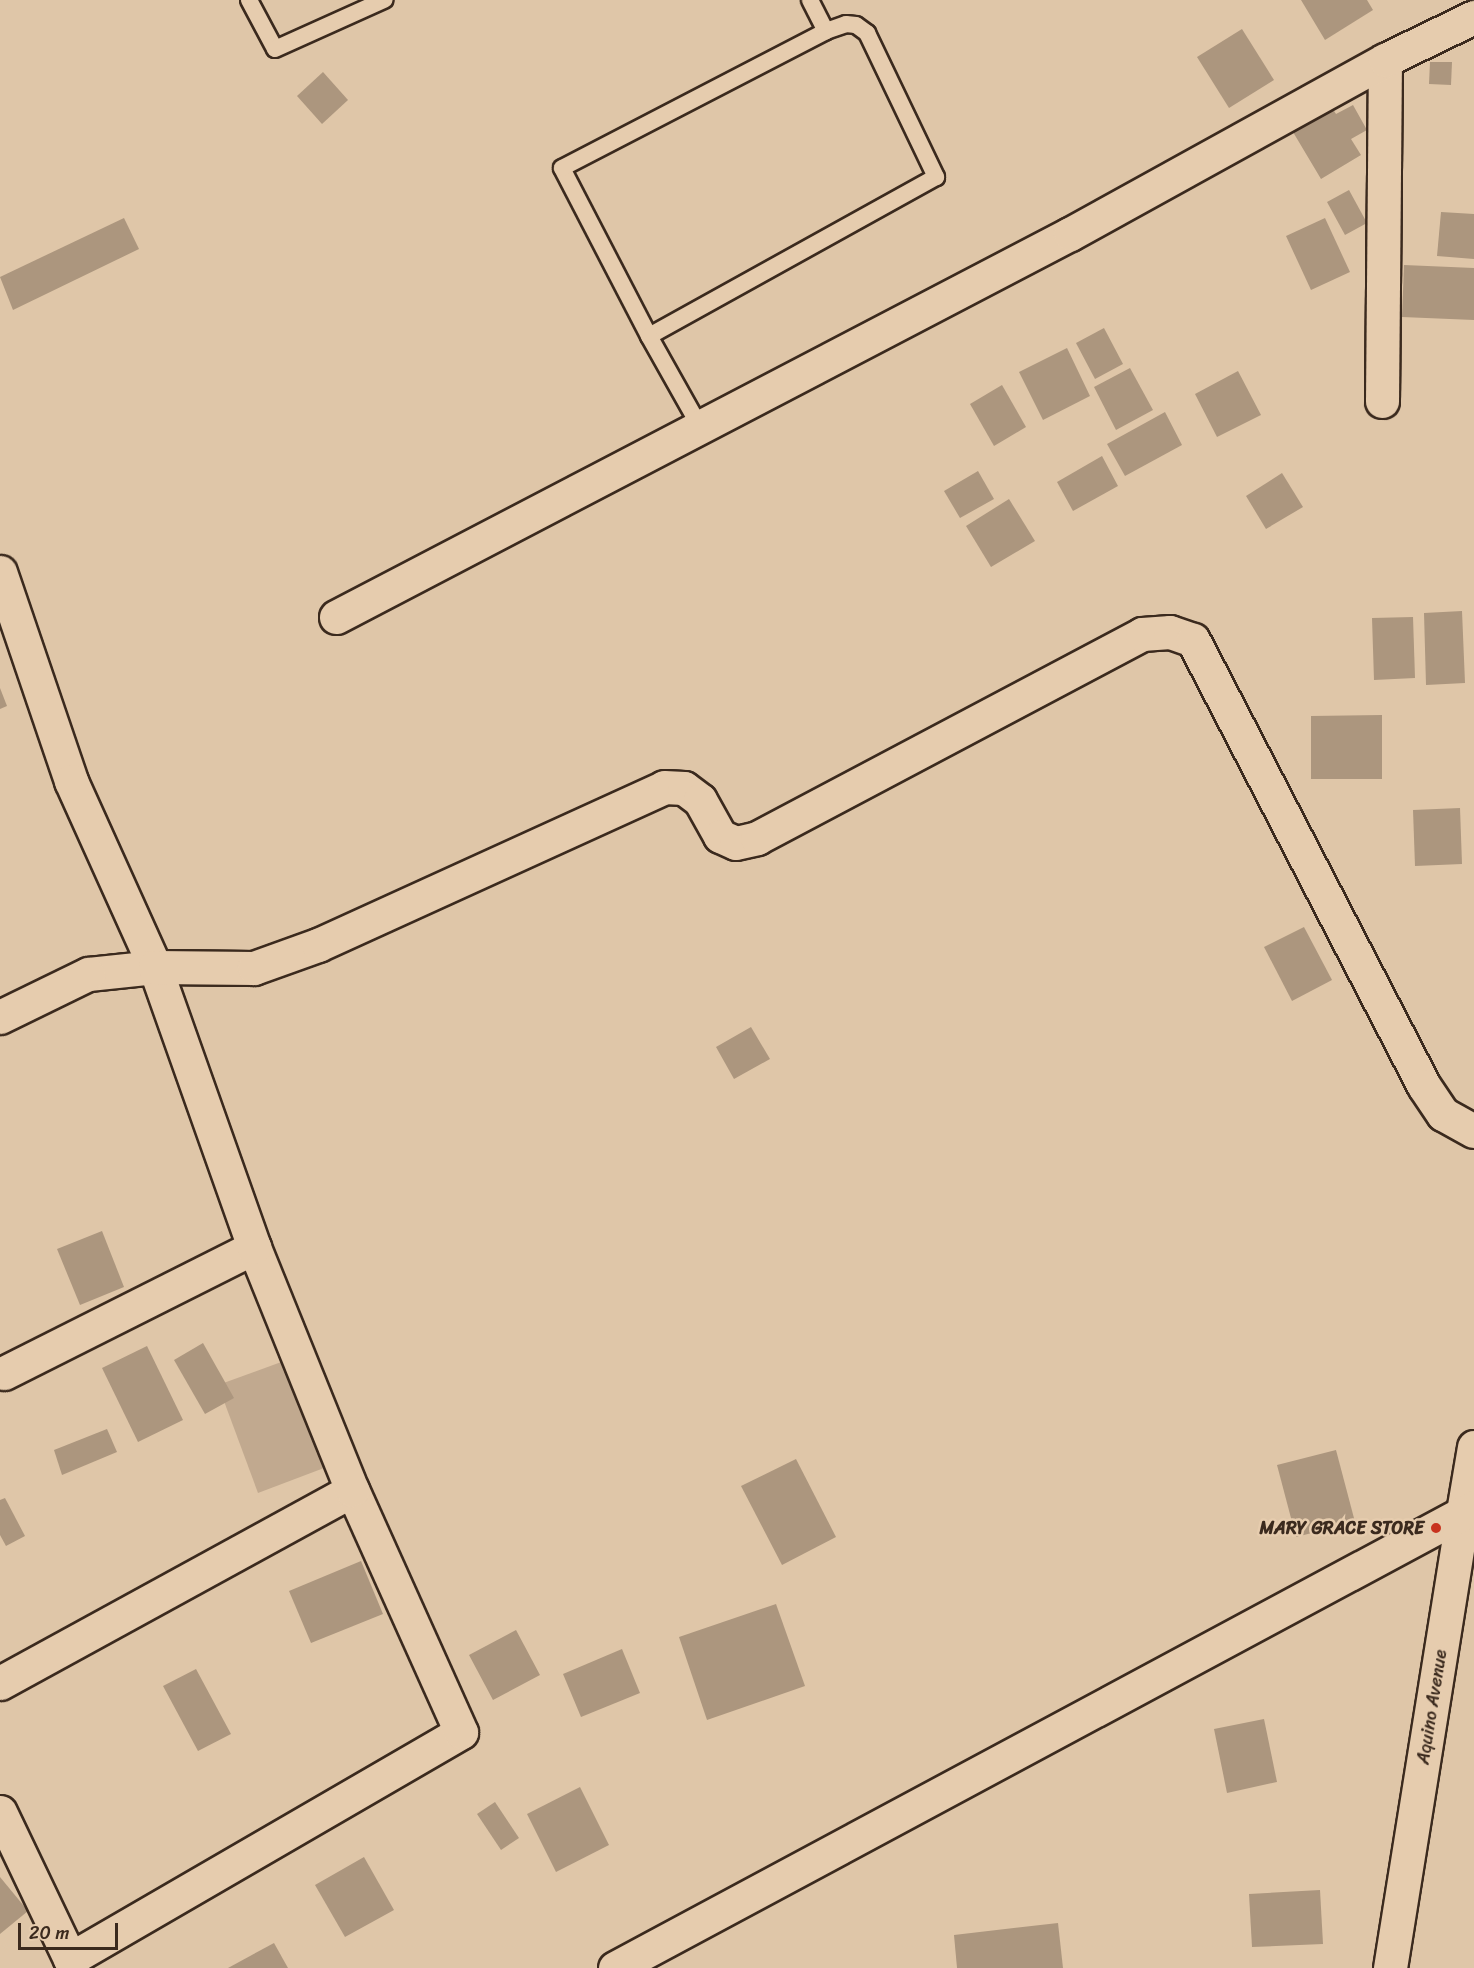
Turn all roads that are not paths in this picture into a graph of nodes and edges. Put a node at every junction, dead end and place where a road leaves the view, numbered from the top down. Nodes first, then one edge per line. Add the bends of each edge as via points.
1 (249, 0) edge
2 (384, 0) edge
3 (810, 0) edge
4 (1474, 17) edge
5 (826, 31) junction
6 (1385, 60) junction
7 (649, 336) junction
8 (1382, 401) dead end
9 (699, 425) junction
10 (0, 572) edge
11 (336, 617) dead end
12 (155, 967) junction
13 (0, 1017) edge
14 (1474, 1131) edge
15 (254, 1247) junction
16 (4, 1373) dead end
17 (1474, 1447) edge
18 (352, 1491) junction
19 (1469, 1510) edge
20 (0, 1683) edge
21 (0, 1812) edge
22 (615, 1968) edge
23 (1390, 1968) edge

1 - 2 lane via 275,49
3 - 5 lane
4 - 6 street
5 - 7 lane via 562,168
5 - 7 lane via 846,24 867,33 936,177
6 - 8 street
6 - 9 street via 1070,234
7 - 9 lane
9 - 11 street
10 - 12 street via 71,781
12 - 13 street via 88,974
12 - 14 street via 254,968 318,945 664,787 684,788 700,800 720,836 736,843 757,838 1142,634 1170,632 1193,640 1425,1086 1443,1114
12 - 15 street
15 - 16 street
15 - 18 street
17 - 19 street, Aquino Avenue
18 - 20 street
18 - 21 street via 460,1732 70,1959
19 - 22 street
19 - 23 street, Aquino Avenue

